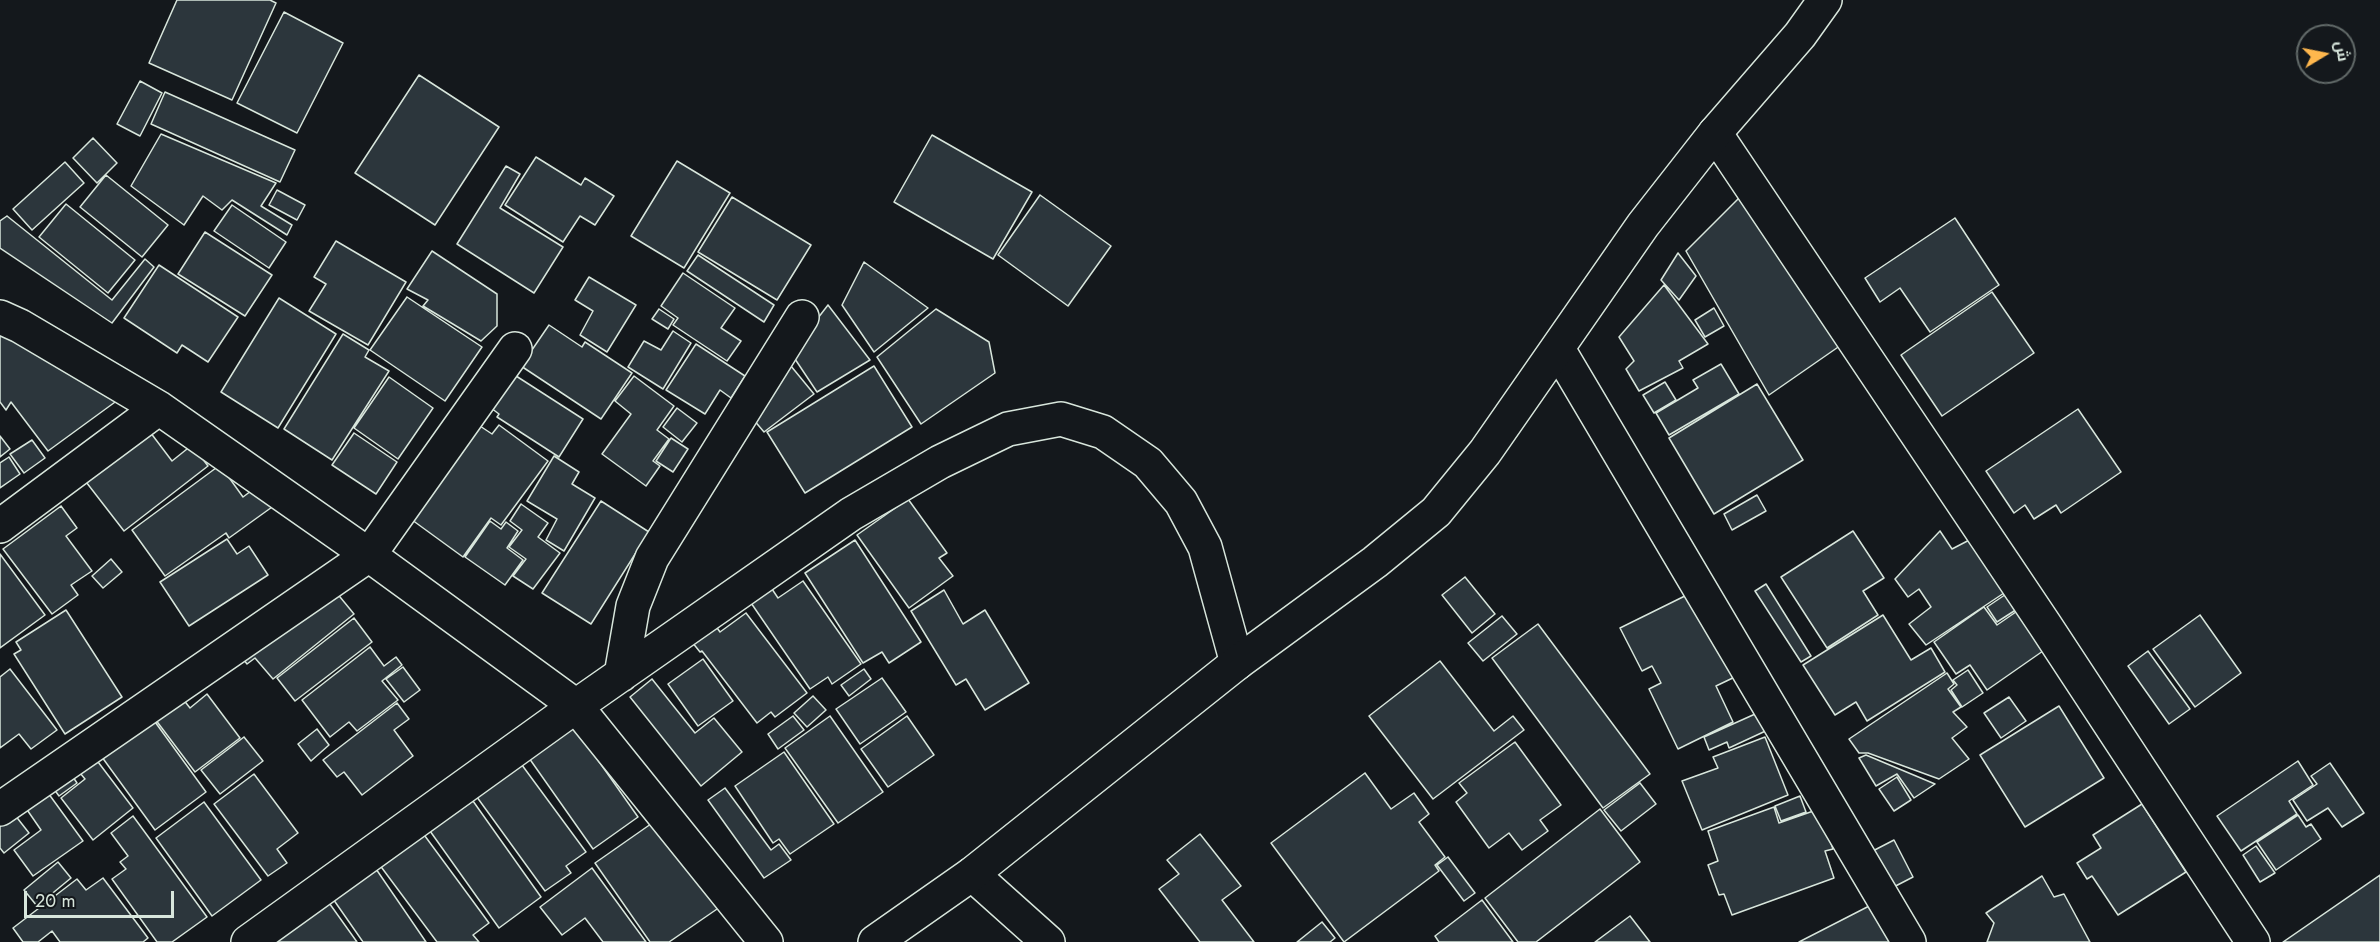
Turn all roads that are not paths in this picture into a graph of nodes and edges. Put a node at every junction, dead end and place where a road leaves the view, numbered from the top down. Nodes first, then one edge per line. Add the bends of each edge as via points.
1 (1825, 0) edge
2 (1715, 133) junction
3 (0, 317) edge
4 (802, 317) dead end
5 (515, 349) dead end
6 (1558, 349) junction
7 (159, 408) junction
8 (0, 526) edge
9 (369, 555) junction
10 (1237, 663) junction
11 (621, 675) junction
12 (576, 706) junction
13 (0, 809) edge
14 (972, 874) junction
15 (248, 942) edge
16 (766, 942) edge
17 (875, 942) edge
18 (1048, 942) edge
19 (1909, 942) edge
20 (2253, 942) edge

1 - 2 street via 1800,35
2 - 6 street via 1617,260
2 - 20 street
3 - 7 street
4 - 11 street via 652,558 633,606
5 - 9 street
6 - 10 street via 1436,513
6 - 19 street
7 - 8 street
7 - 9 street
9 - 12 street
9 - 13 street
10 - 11 street via 1205,547 1181,502 1148,463 1103,432 1061,419 1008,429 940,462 851,514
10 - 14 street
11 - 12 street
12 - 15 street
12 - 16 street
14 - 17 street
14 - 18 street

